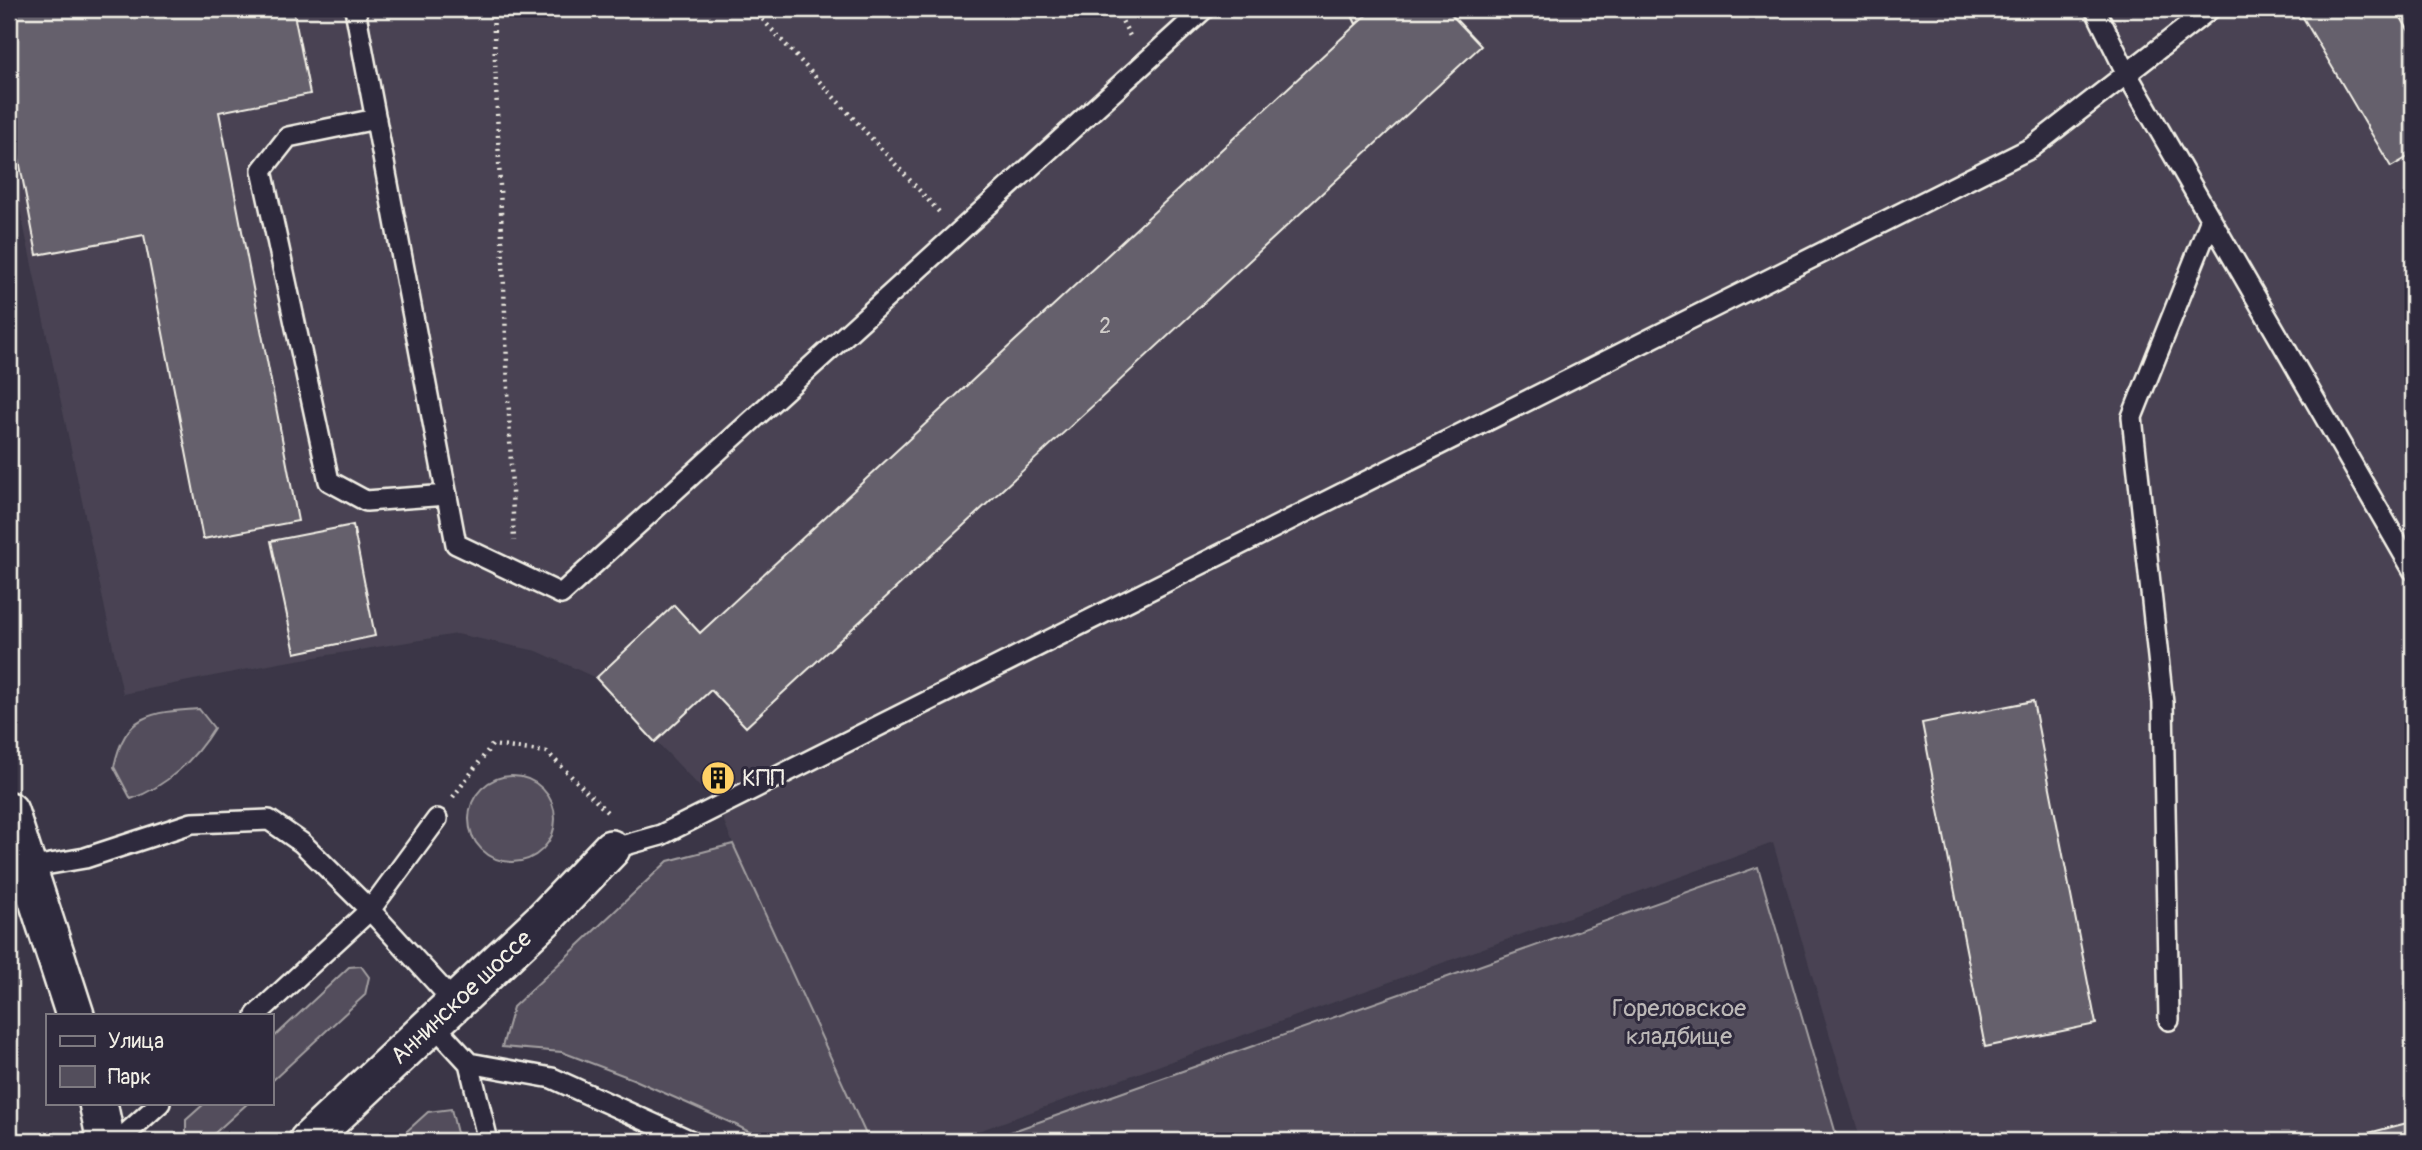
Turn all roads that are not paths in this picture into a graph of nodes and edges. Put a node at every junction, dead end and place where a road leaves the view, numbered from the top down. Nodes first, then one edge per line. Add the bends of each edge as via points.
1 (355, 9) edge
2 (1205, 9) edge
3 (2095, 9) edge
4 (2210, 9) edge
5 (2127, 74) junction
6 (376, 119) junction
7 (2211, 219) junction
8 (447, 495) junction
9 (2413, 570) edge
10 (9, 811) edge
11 (437, 819) road end
12 (611, 849) joint
13 (27, 868) junction
14 (370, 910) junction
15 (75, 1014) edge
16 (257, 1014) edge
17 (444, 1014) junction
18 (2169, 1020) dead end
19 (469, 1063) junction
20 (98, 1104) edge
21 (159, 1104) edge
22 (106, 1141) edge
23 (118, 1141) edge
24 (308, 1141) edge
25 (488, 1141) edge
26 (691, 1141) edge

1 - 6 lane
2 - 8 lane via 561,594 456,544
3 - 5 lane
4 - 5 lane
5 - 7 lane
5 - 12 lane via 2031,148 661,835
6 - 8 lane
6 - 8 lane via 288,137 262,170 329,481 366,501
7 - 9 lane
7 - 18 lane via 2132,417 2163,703
10 - 13 street
11 - 14 lane
12 - 17 street, Аннинское шоссе
13 - 14 lane via 85,858 192,823 269,820 302,843
13 - 15 street
14 - 16 lane
14 - 17 lane
17 - 19 lane
17 - 24 street, Аннинское шоссе
19 - 25 lane
19 - 26 lane via 552,1078
20 - 22 street
21 - 23 lane

